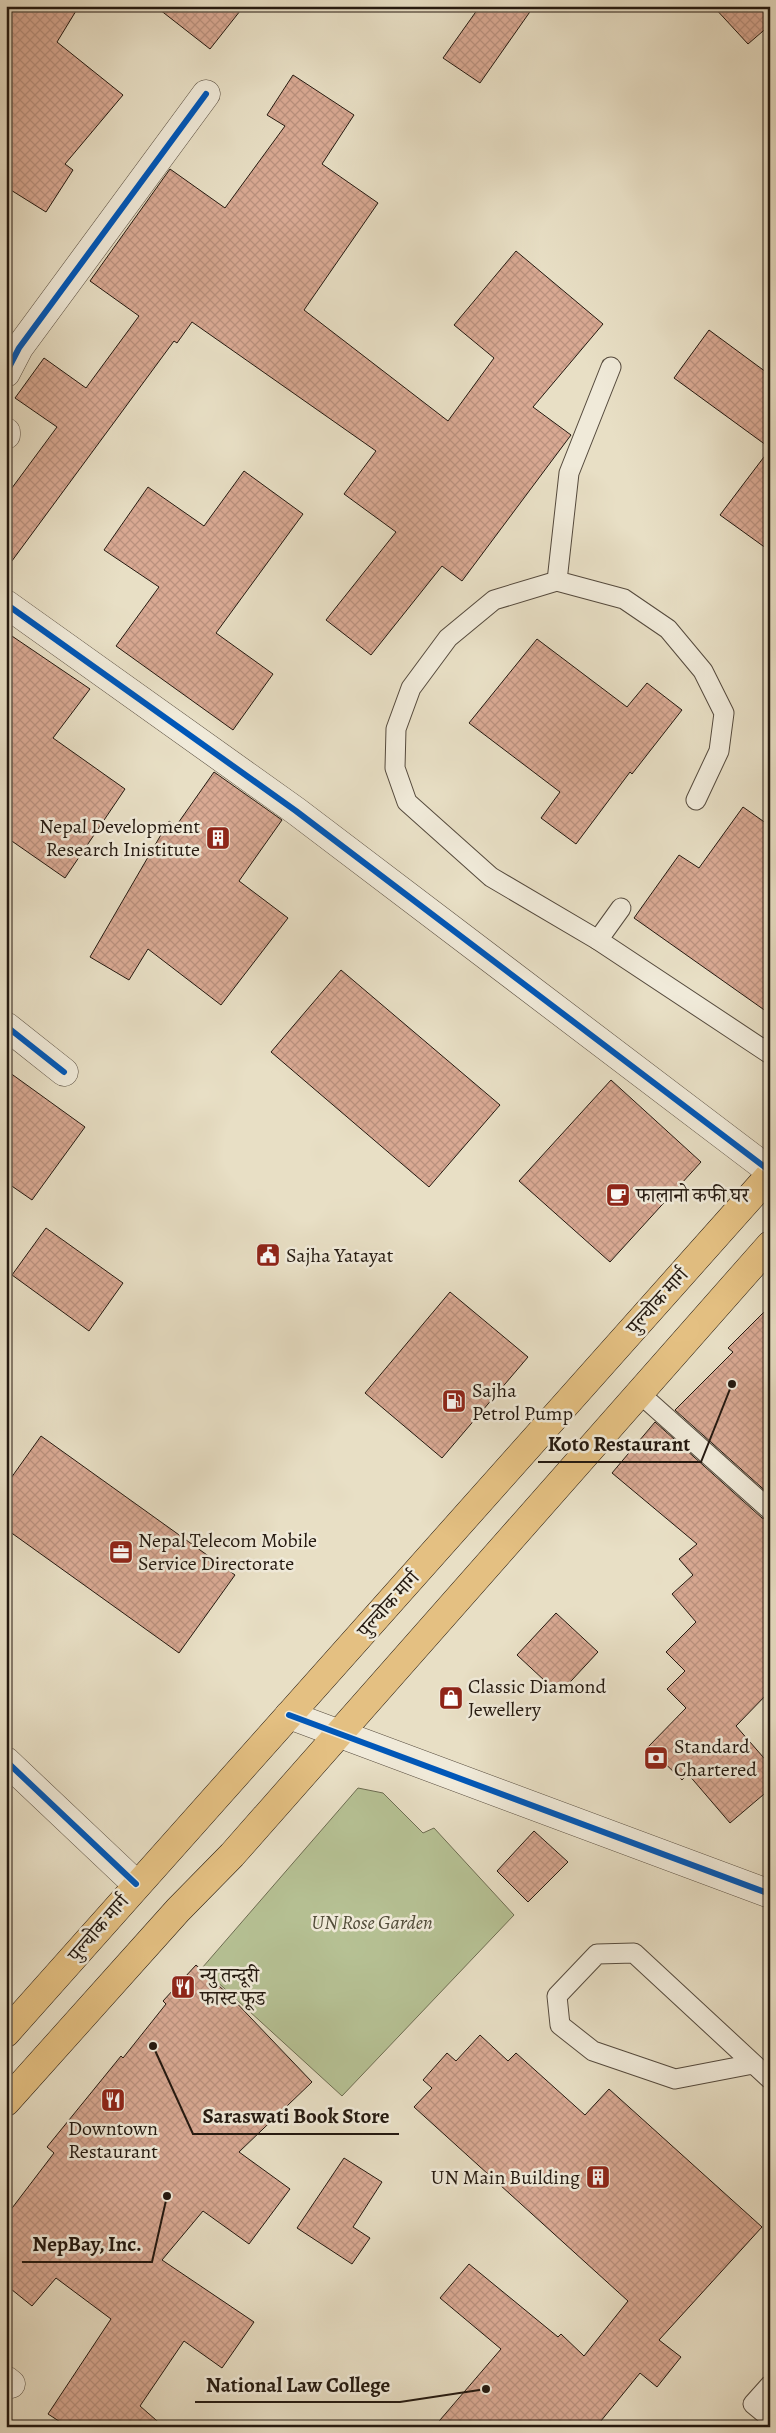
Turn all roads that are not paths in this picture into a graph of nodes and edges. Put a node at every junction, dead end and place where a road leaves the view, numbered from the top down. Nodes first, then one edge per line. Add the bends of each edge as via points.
1 (206, 94) dead end
2 (611, 368) dead end
3 (6, 372) edge
4 (557, 581) junction
5 (6, 604) edge
6 (696, 800) dead end
7 (621, 908) dead end
8 (598, 940) junction
9 (6, 1026) edge
10 (770, 1054) edge
11 (64, 1072) dead end
12 (770, 1170) edge
13 (770, 1175) edge
14 (770, 1245) edge
15 (638, 1392) junction
16 (770, 1510) edge
17 (289, 1715) junction
18 (339, 1734) junction
19 (6, 1761) edge
20 (136, 1884) junction
21 (770, 1894) edge
22 (6, 2033) edge
23 (753, 2064) junction
24 (770, 2079) edge
25 (6, 2102) edge
26 (770, 2385) edge
27 (770, 2418) edge

1 - 3 street via 19,348
2 - 4 lane via 569,473
4 - 6 lane via 624,599 668,629 703,671 724,713 718,751
4 - 8 lane via 494,600 448,638 411,688 396,729 395,768 407,802 491,877
5 - 12 street via 296,811
7 - 8 lane
8 - 10 lane
9 - 11 street
13 - 17 main road, पुल्चोक मार्ग
14 - 15 main road
15 - 16 lane
15 - 18 main road
17 - 18 street
17 - 20 main road, पुल्चोक मार्ग
18 - 21 street
18 - 25 main road
19 - 20 street
20 - 22 main road, पुल्चोक मार्ग
23 - 23 lane via 634,1953 597,1954 557,1996 560,2025 593,2051 675,2079
23 - 24 lane
26 - 27 lane via 753,2404

